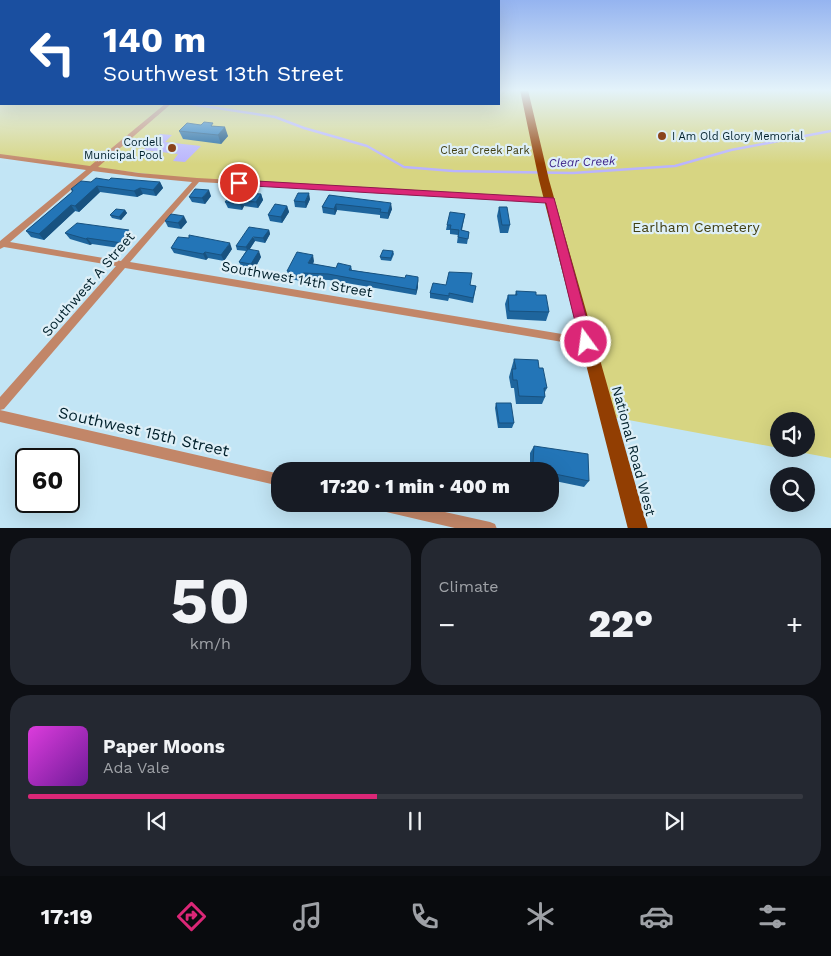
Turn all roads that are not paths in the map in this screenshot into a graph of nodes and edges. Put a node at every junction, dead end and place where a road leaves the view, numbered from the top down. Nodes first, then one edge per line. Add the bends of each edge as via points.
1 (155, 115) edge
2 (529, 115) edge
3 (0, 156) edge
4 (92, 169) junction
5 (197, 180) junction
6 (550, 200) junction
7 (1, 245) edge
8 (124, 264) junction
9 (586, 342) junction
10 (0, 405) edge
11 (0, 416) edge
12 (271, 478) edge
13 (418, 512) edge
14 (490, 528) edge
15 (638, 528) edge

1 - 4 street
2 - 6 main road, National Road West
3 - 4 street
4 - 5 street
4 - 7 street
5 - 6 street
5 - 8 street, Southwest A Street
6 - 9 main road, National Road West
7 - 8 street, Southwest 14th Street
8 - 9 street, Southwest 14th Street
8 - 10 street, Southwest A Street
9 - 15 main road, National Road West
11 - 12 street, Southwest 15th Street
13 - 14 street

